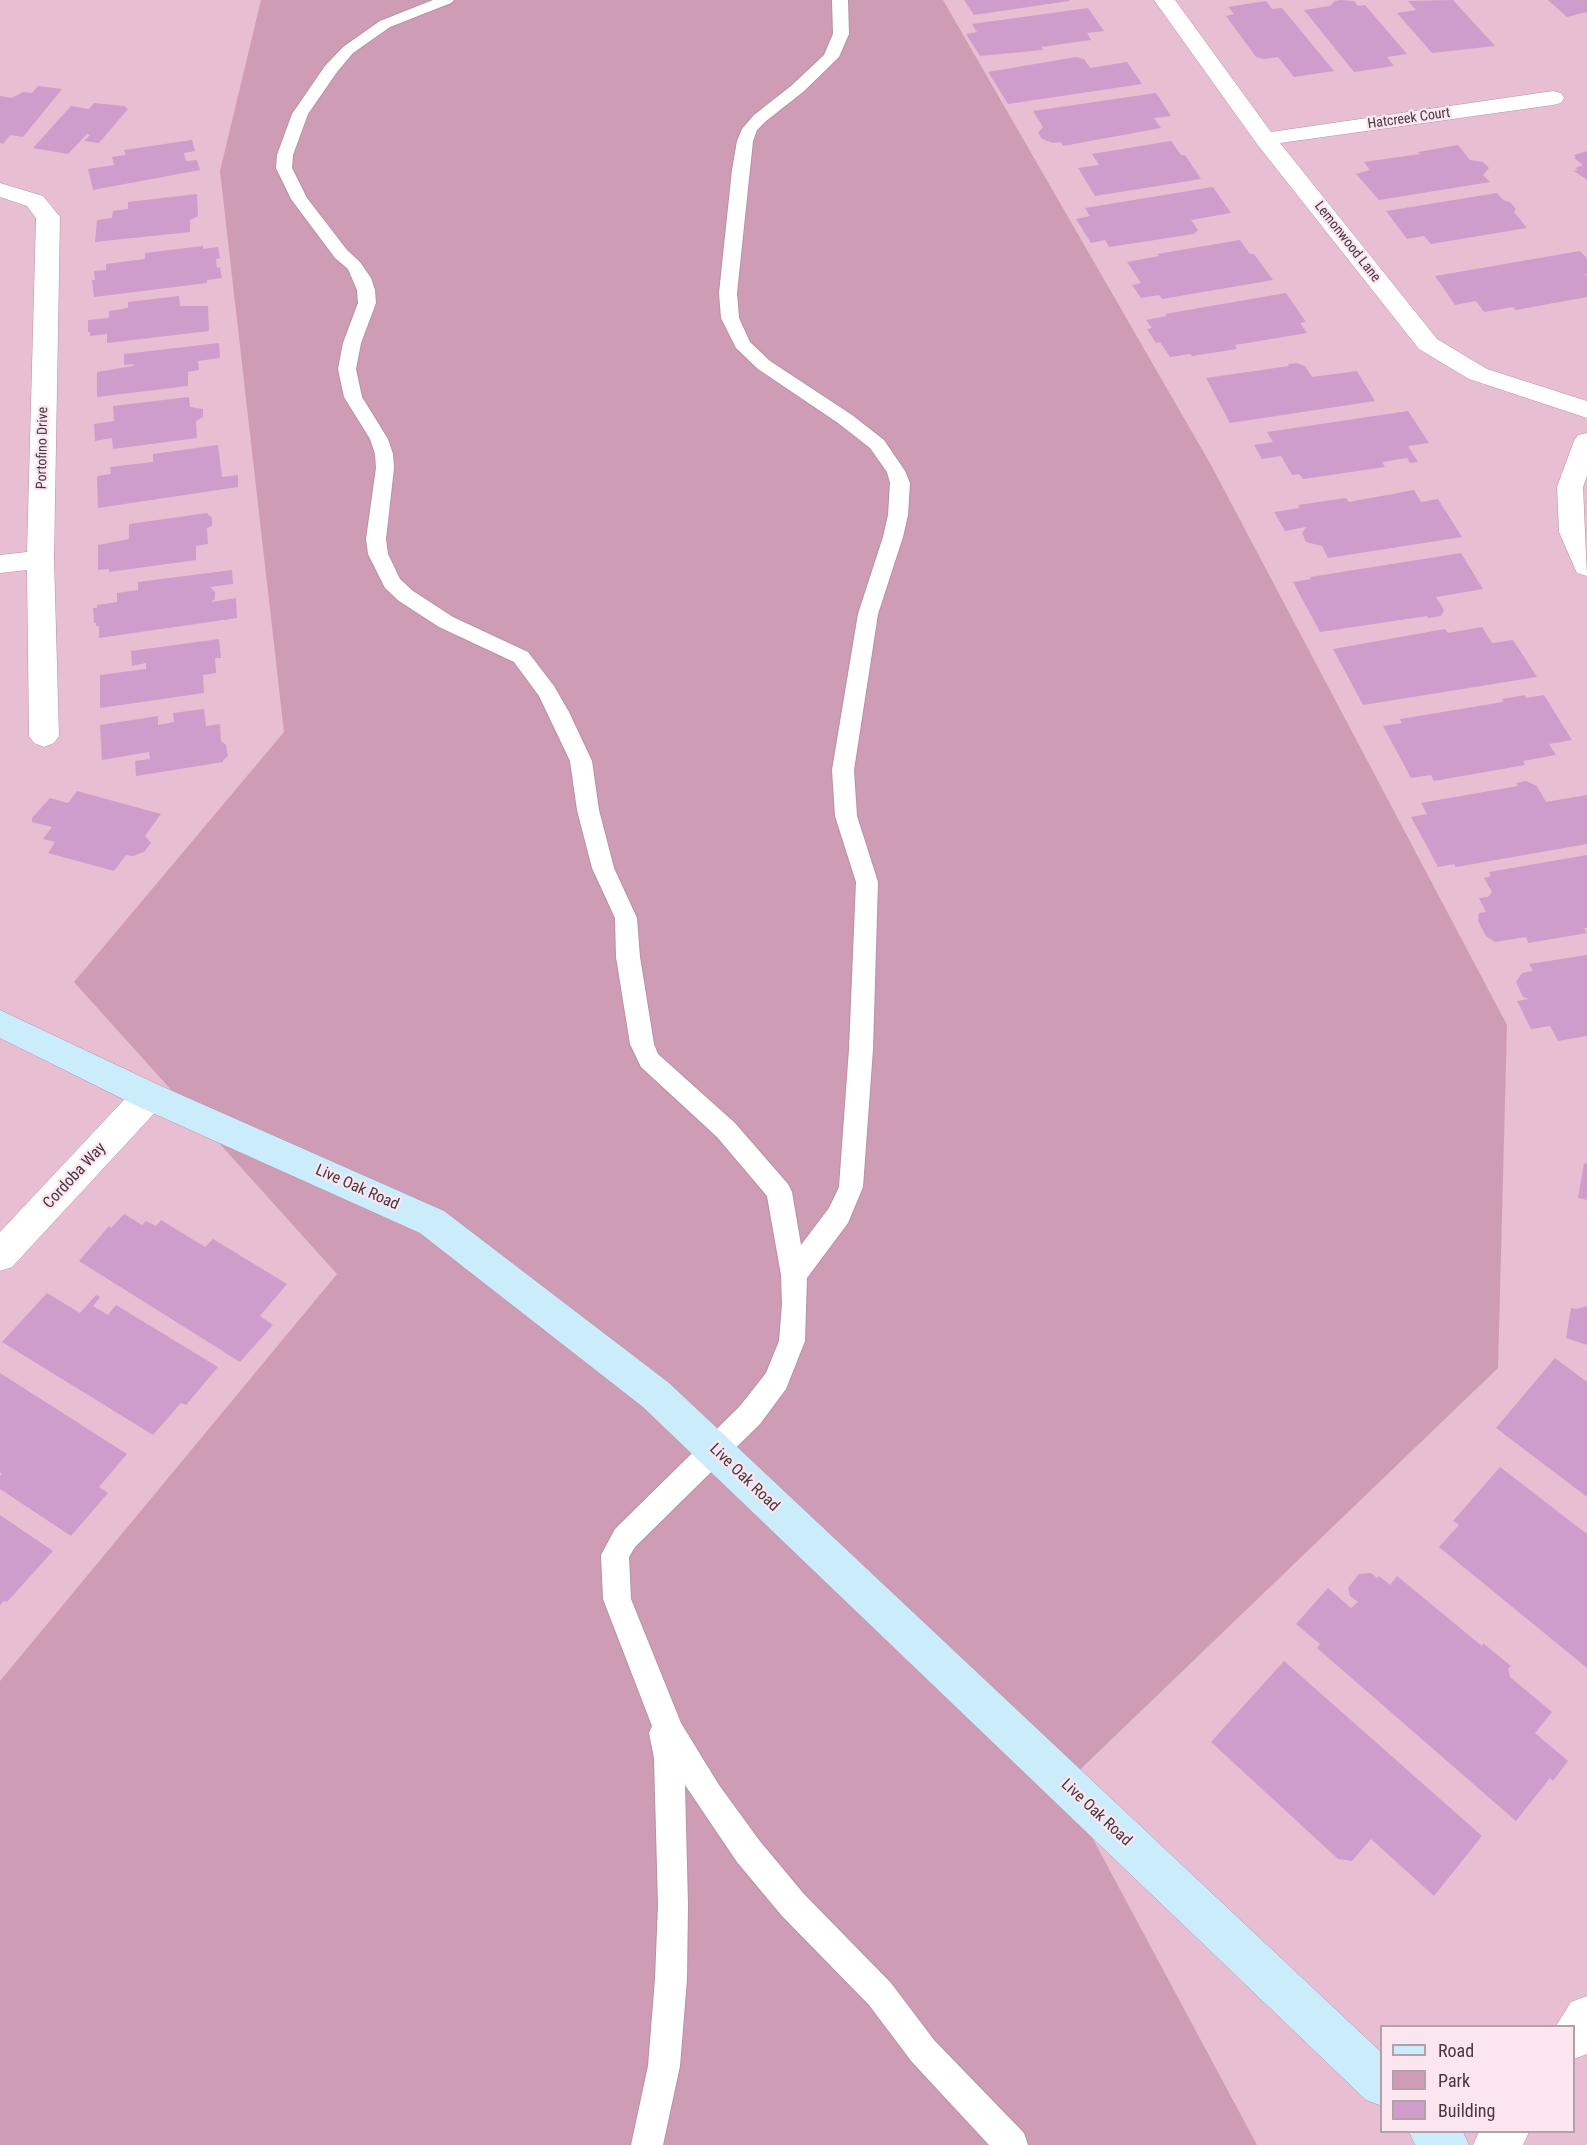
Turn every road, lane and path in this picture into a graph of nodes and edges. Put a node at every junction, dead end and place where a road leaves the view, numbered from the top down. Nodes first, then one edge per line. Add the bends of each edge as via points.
1 (446, 0) edge
2 (840, 0) edge
3 (1164, 0) edge
4 (1553, 98) dead end
5 (1265, 140) junction
6 (0, 190) edge
7 (1587, 410) edge
8 (1587, 441) edge
9 (40, 559) junction
10 (0, 564) edge
11 (1587, 567) edge
12 (44, 736) dead end
13 (0, 1023) edge
14 (149, 1096) junction
15 (0, 1256) edge
16 (794, 1275) junction
17 (715, 1451) junction
18 (658, 1705) junction
19 (1587, 2018) edge
20 (1575, 2036) edge
21 (1380, 2082) edge
22 (1433, 2133) edge
23 (1505, 2133) edge
24 (647, 2145) edge
25 (1012, 2145) edge
26 (1446, 2145) edge
27 (1496, 2145) edge

1 - 16 lane via 385,24 348,50 300,114 285,155 284,168 299,199 354,266 366,290 367,303 347,369 353,397 384,454 378,555 392,583 446,622 521,657 547,691 580,761 603,868 626,918 630,978 642,1044 649,1060 726,1130 779,1192
2 - 16 lane via 841,34 831,57 760,118 745,141 728,293 733,326 742,344 780,377 877,444 900,483 896,526 868,614 843,770 846,816 867,882 851,1186 839,1215
3 - 5 street, Lemonwood Lane
4 - 5 street, Hatcreek Court
5 - 7 street, Lemonwood Lane via 1428,344 1478,374
6 - 9 street, Portofino Drive via 35,201 48,217
8 - 11 street via 1570,487 1572,532
9 - 10 street
9 - 12 street, Portofino Drive
13 - 14 street, Live Oak Road
14 - 15 street, Cordoba Way
14 - 17 street, Live Oak Road via 432,1221 656,1395
16 - 17 lane via 792,1341 777,1380
17 - 18 lane via 626,1538 615,1555 617,1599
17 - 21 street, Live Oak Road
18 - 24 lane via 669,1758 673,1905 664,2066
18 - 25 lane via 690,1767 748,1851 793,1905 880,1994 923,2051
19 - 20 street
22 - 26 street
23 - 27 street

